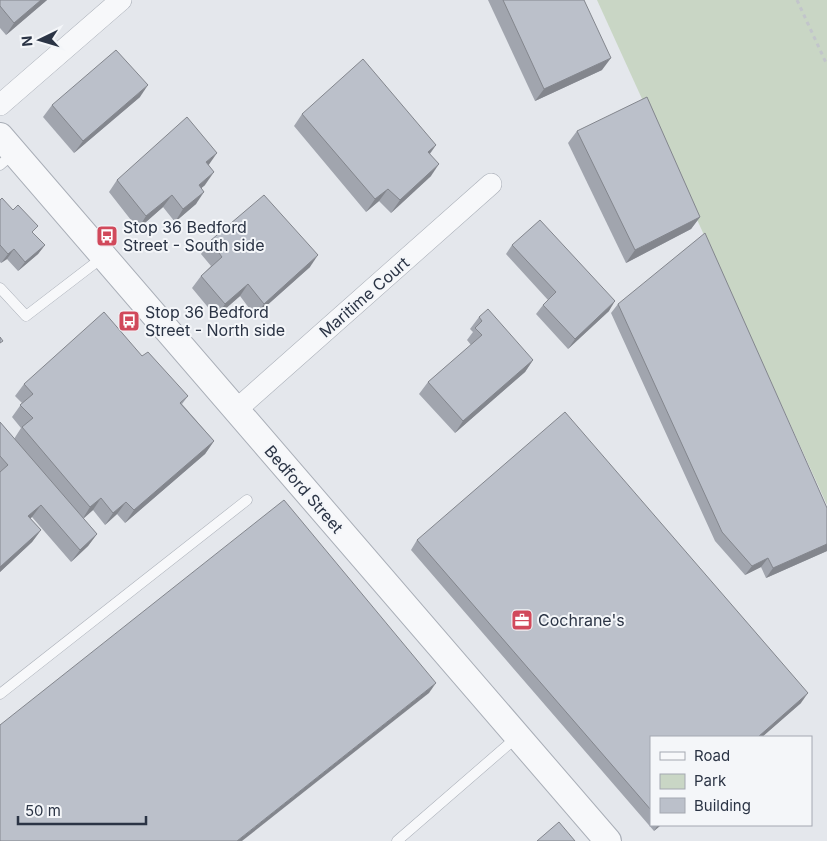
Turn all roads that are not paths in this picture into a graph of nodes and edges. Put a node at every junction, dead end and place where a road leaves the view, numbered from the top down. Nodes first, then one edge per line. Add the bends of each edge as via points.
1 (121, 0) edge
2 (0, 105) edge
3 (5, 152) edge
4 (491, 184) dead end
5 (104, 257) junction
6 (0, 288) edge
7 (236, 410) junction
8 (248, 500) dead end
9 (0, 694) edge
10 (518, 737) junction
11 (397, 841) edge
12 (608, 841) edge

1 - 2 street
3 - 5 street, Bedford Street
4 - 7 street, Maritime Court
5 - 6 lane via 26,316
5 - 7 street, Bedford Street
7 - 10 street, Bedford Street
8 - 9 lane
10 - 11 lane
10 - 12 street, Bedford Street

